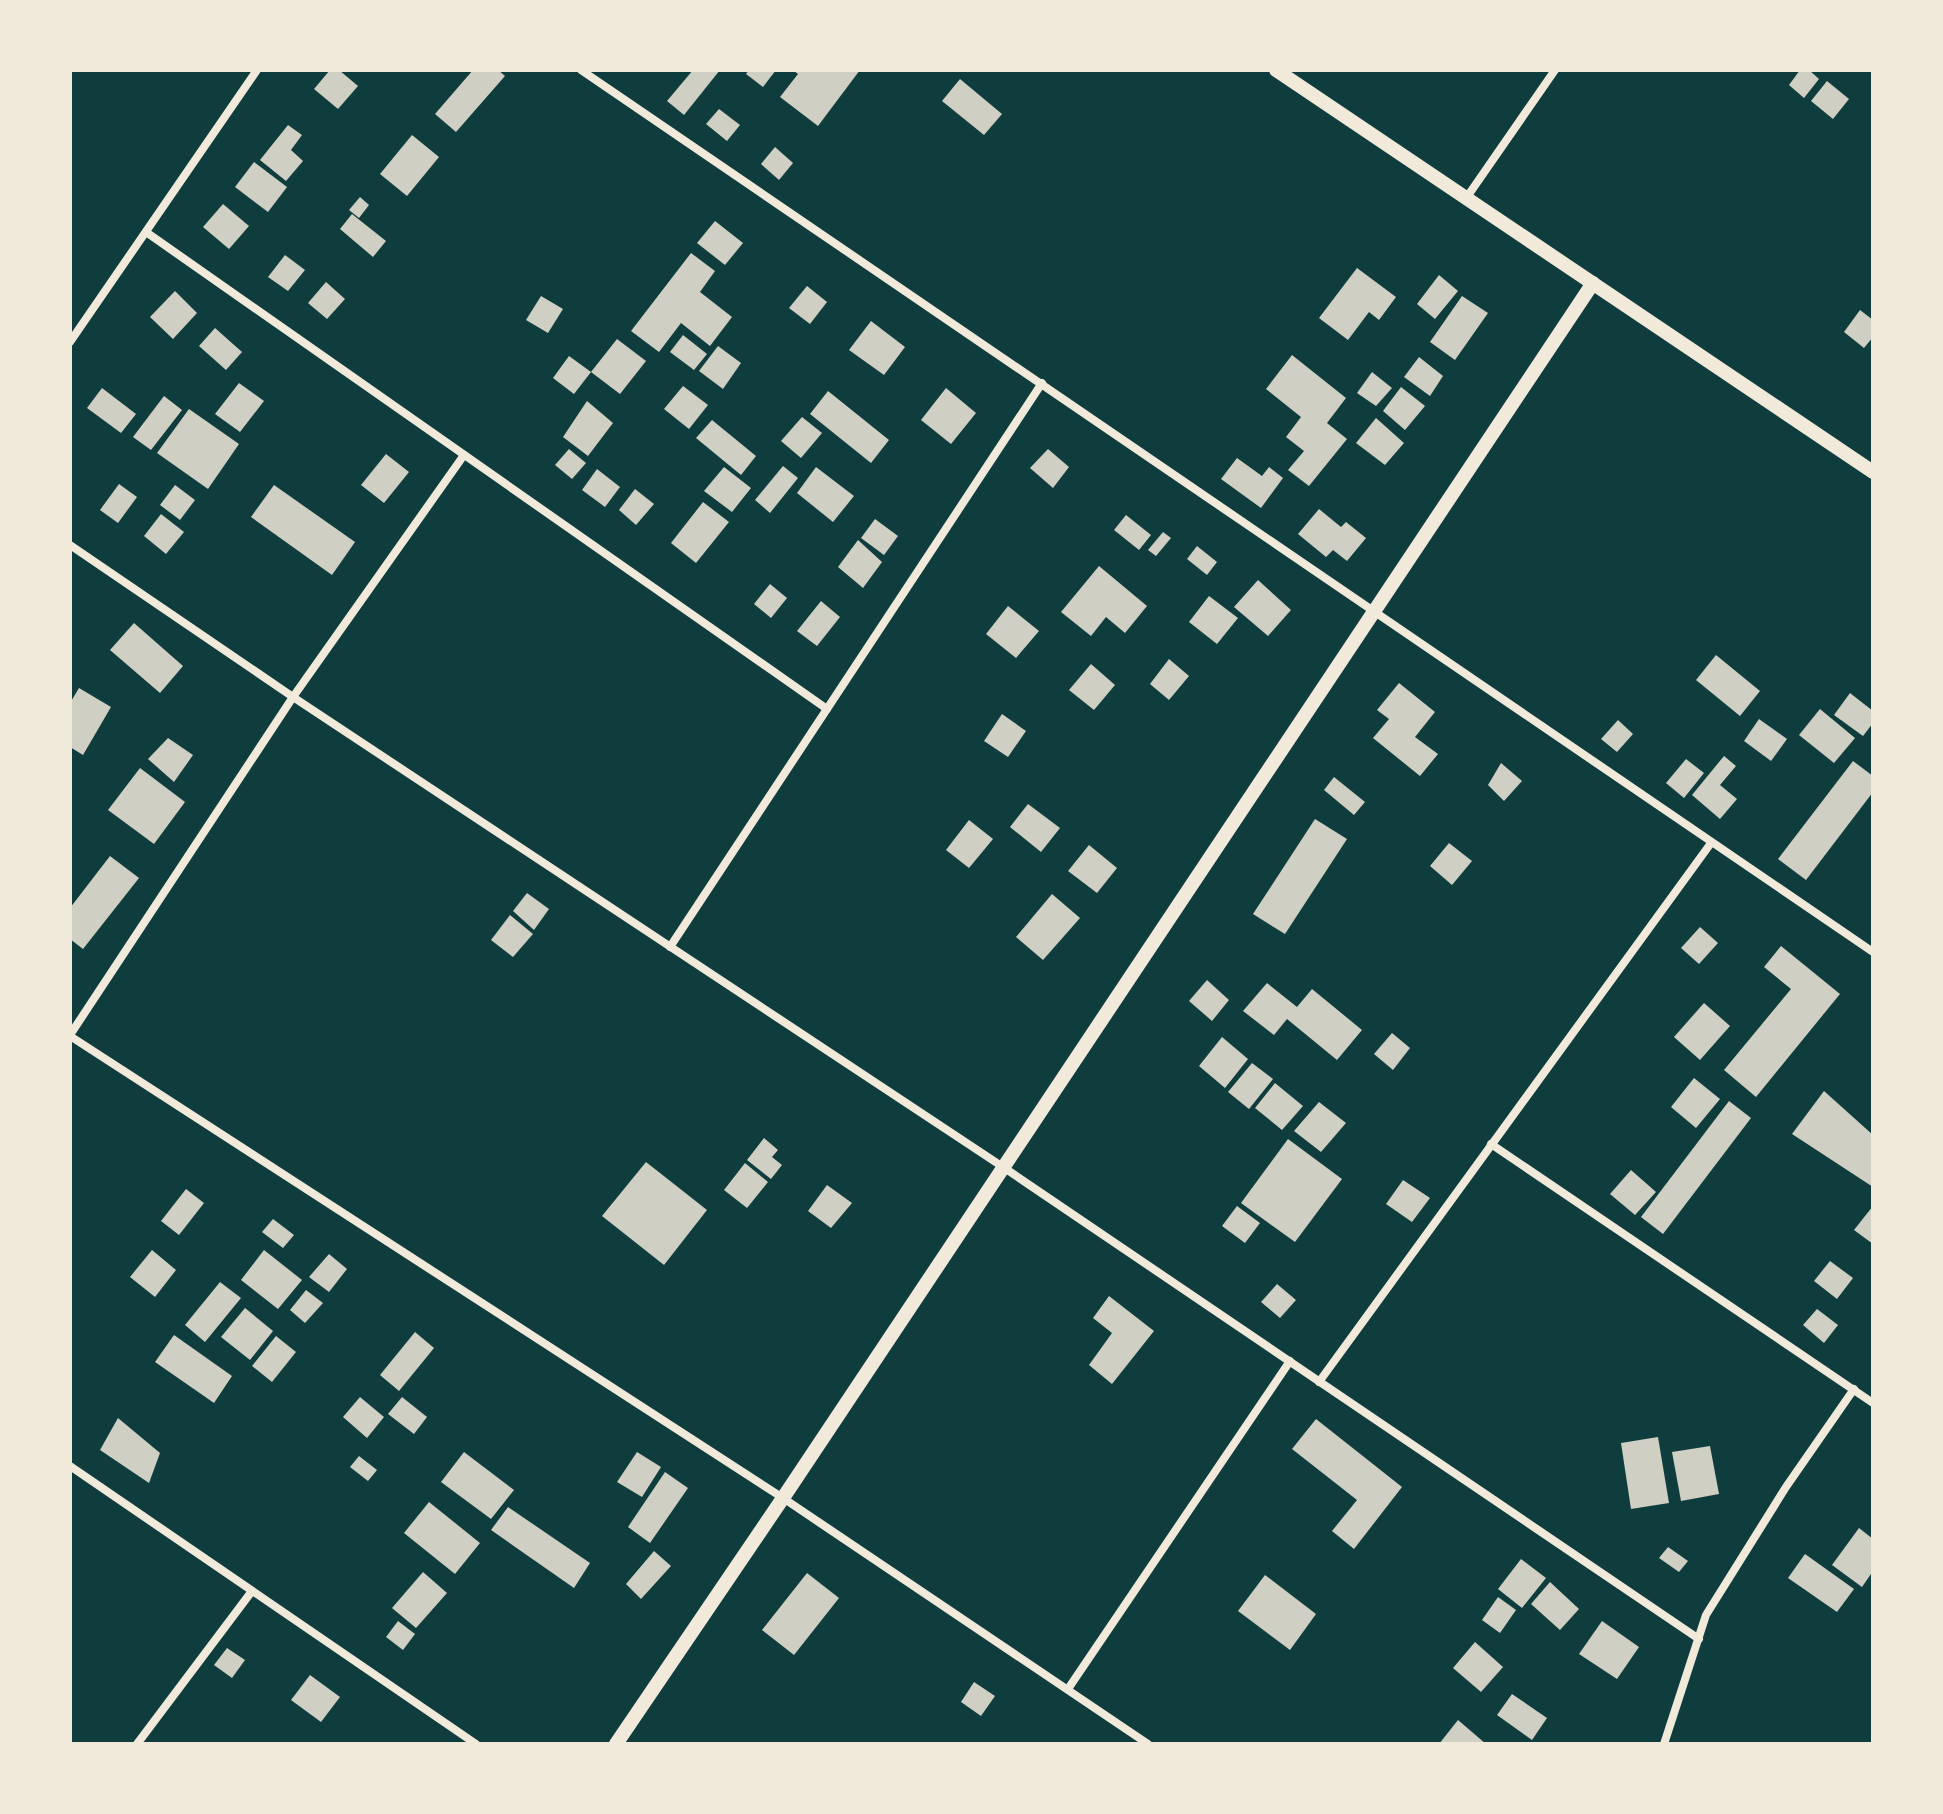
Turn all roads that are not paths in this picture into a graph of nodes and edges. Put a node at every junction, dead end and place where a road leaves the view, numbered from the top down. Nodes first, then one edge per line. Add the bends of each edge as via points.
1 (257, 70) edge
2 (581, 70) edge
3 (1276, 70) edge
4 (1555, 70) edge
5 (1467, 197) junction
6 (146, 232) junction
7 (1593, 283) junction
8 (70, 342) edge
9 (1042, 383) junction
10 (464, 455) junction
11 (1873, 472) edge
12 (70, 545) edge
13 (1375, 610) junction
14 (293, 697) junction
15 (827, 709) junction
16 (1711, 843) junction
17 (670, 947) junction
18 (1873, 952) edge
19 (70, 1036) edge
20 (1491, 1144) junction
21 (1003, 1167) junction
22 (1290, 1361) junction
23 (1319, 1382) junction
24 (1854, 1389) junction
25 (1873, 1403) edge
26 (70, 1466) edge
27 (783, 1498) junction
28 (252, 1591) junction
29 (1699, 1639) junction
30 (1068, 1689) junction
31 (137, 1744) edge
32 (476, 1744) edge
33 (616, 1744) edge
34 (1148, 1744) edge
35 (1664, 1744) edge

1 - 6 street
2 - 9 street
3 - 5 street
4 - 5 street
5 - 7 street
6 - 8 street
6 - 10 street
7 - 11 street
7 - 13 street
9 - 13 street
9 - 15 street
10 - 14 street
10 - 15 street
12 - 14 street
13 - 16 street
13 - 21 street
14 - 17 street
14 - 19 street
15 - 17 street
16 - 18 street
16 - 20 street
17 - 21 street
19 - 27 street
20 - 23 street
20 - 24 street
21 - 22 street
21 - 27 street
22 - 23 street
22 - 30 street
23 - 29 street
24 - 25 street
24 - 29 street via 1706,1615
26 - 28 street
27 - 30 street
27 - 33 street
28 - 31 street
28 - 32 street
29 - 35 street
30 - 34 street

